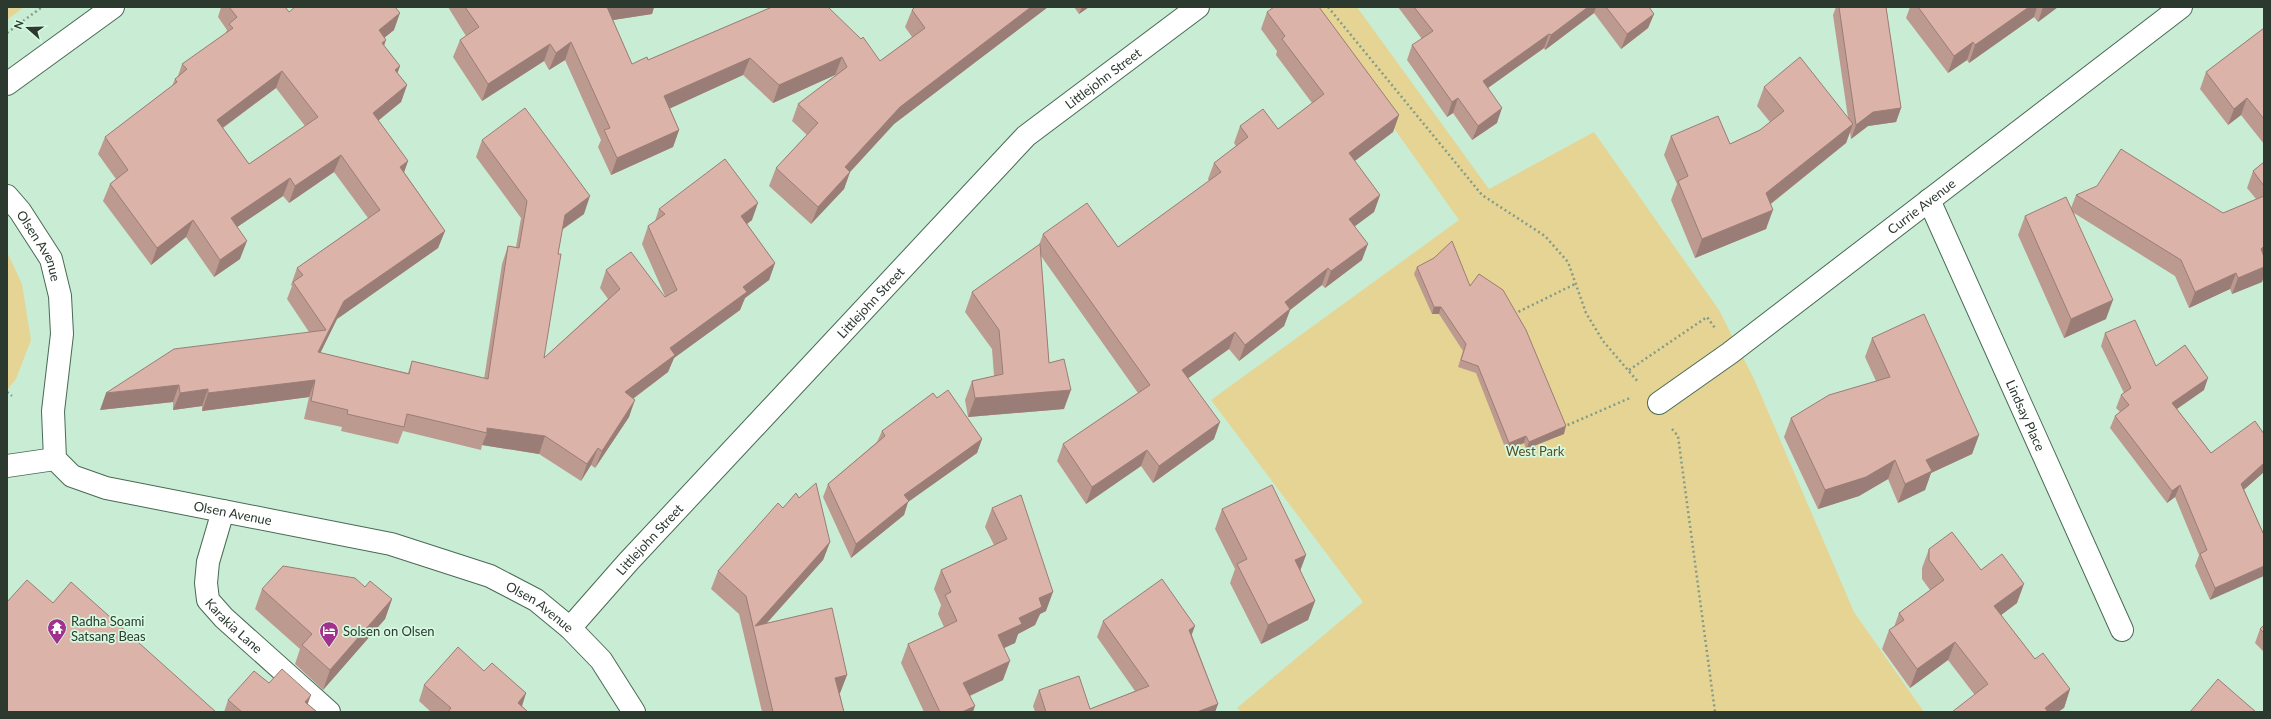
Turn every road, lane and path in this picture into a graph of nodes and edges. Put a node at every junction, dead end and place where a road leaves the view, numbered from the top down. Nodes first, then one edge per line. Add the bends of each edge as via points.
1 (42, 7) edge
2 (113, 7) edge
3 (1198, 7) edge
4 (1328, 7) edge
5 (2181, 7) edge
6 (7, 33) edge
7 (7, 84) edge
8 (7, 196) edge
9 (1929, 200) junction
10 (1577, 283) junction
11 (1514, 314) edge
12 (1719, 333) dead end
13 (1629, 370) junction
14 (1641, 386) dead end
15 (7, 392) edge
16 (12, 396) dead end
17 (1631, 398) dead end
18 (1659, 403) dead end
19 (1669, 424) dead end
20 (1561, 428) edge
21 (55, 458) junction
22 (7, 466) edge
23 (223, 511) junction
24 (570, 628) junction
25 (2122, 630) dead end
26 (329, 712) edge
27 (634, 712) edge
28 (1715, 712) edge

1 - 6 path
2 - 7 street
3 - 24 street, Littlejohn Street via 1026,136 619,572
4 - 10 path via 1482,195 1545,236 1568,262
5 - 9 street, Currie Avenue
8 - 21 street, Olsen Avenue via 20,211 51,259 60,296 62,334 53,411
9 - 18 street, Currie Avenue via 1730,353
9 - 25 street, Lindsay Place
10 - 11 path
10 - 13 path via 1586,313 1603,341
12 - 13 path via 1707,317
13 - 14 path
15 - 16 path
17 - 20 path
19 - 28 path via 1678,436
21 - 22 street
21 - 23 street, Olsen Avenue via 72,476 106,488
23 - 24 street, Olsen Avenue via 391,544 450,561 490,576 536,600
23 - 26 street, Karakia Lane via 208,562 208,600 224,618
24 - 27 street, Olsen Avenue via 601,660

